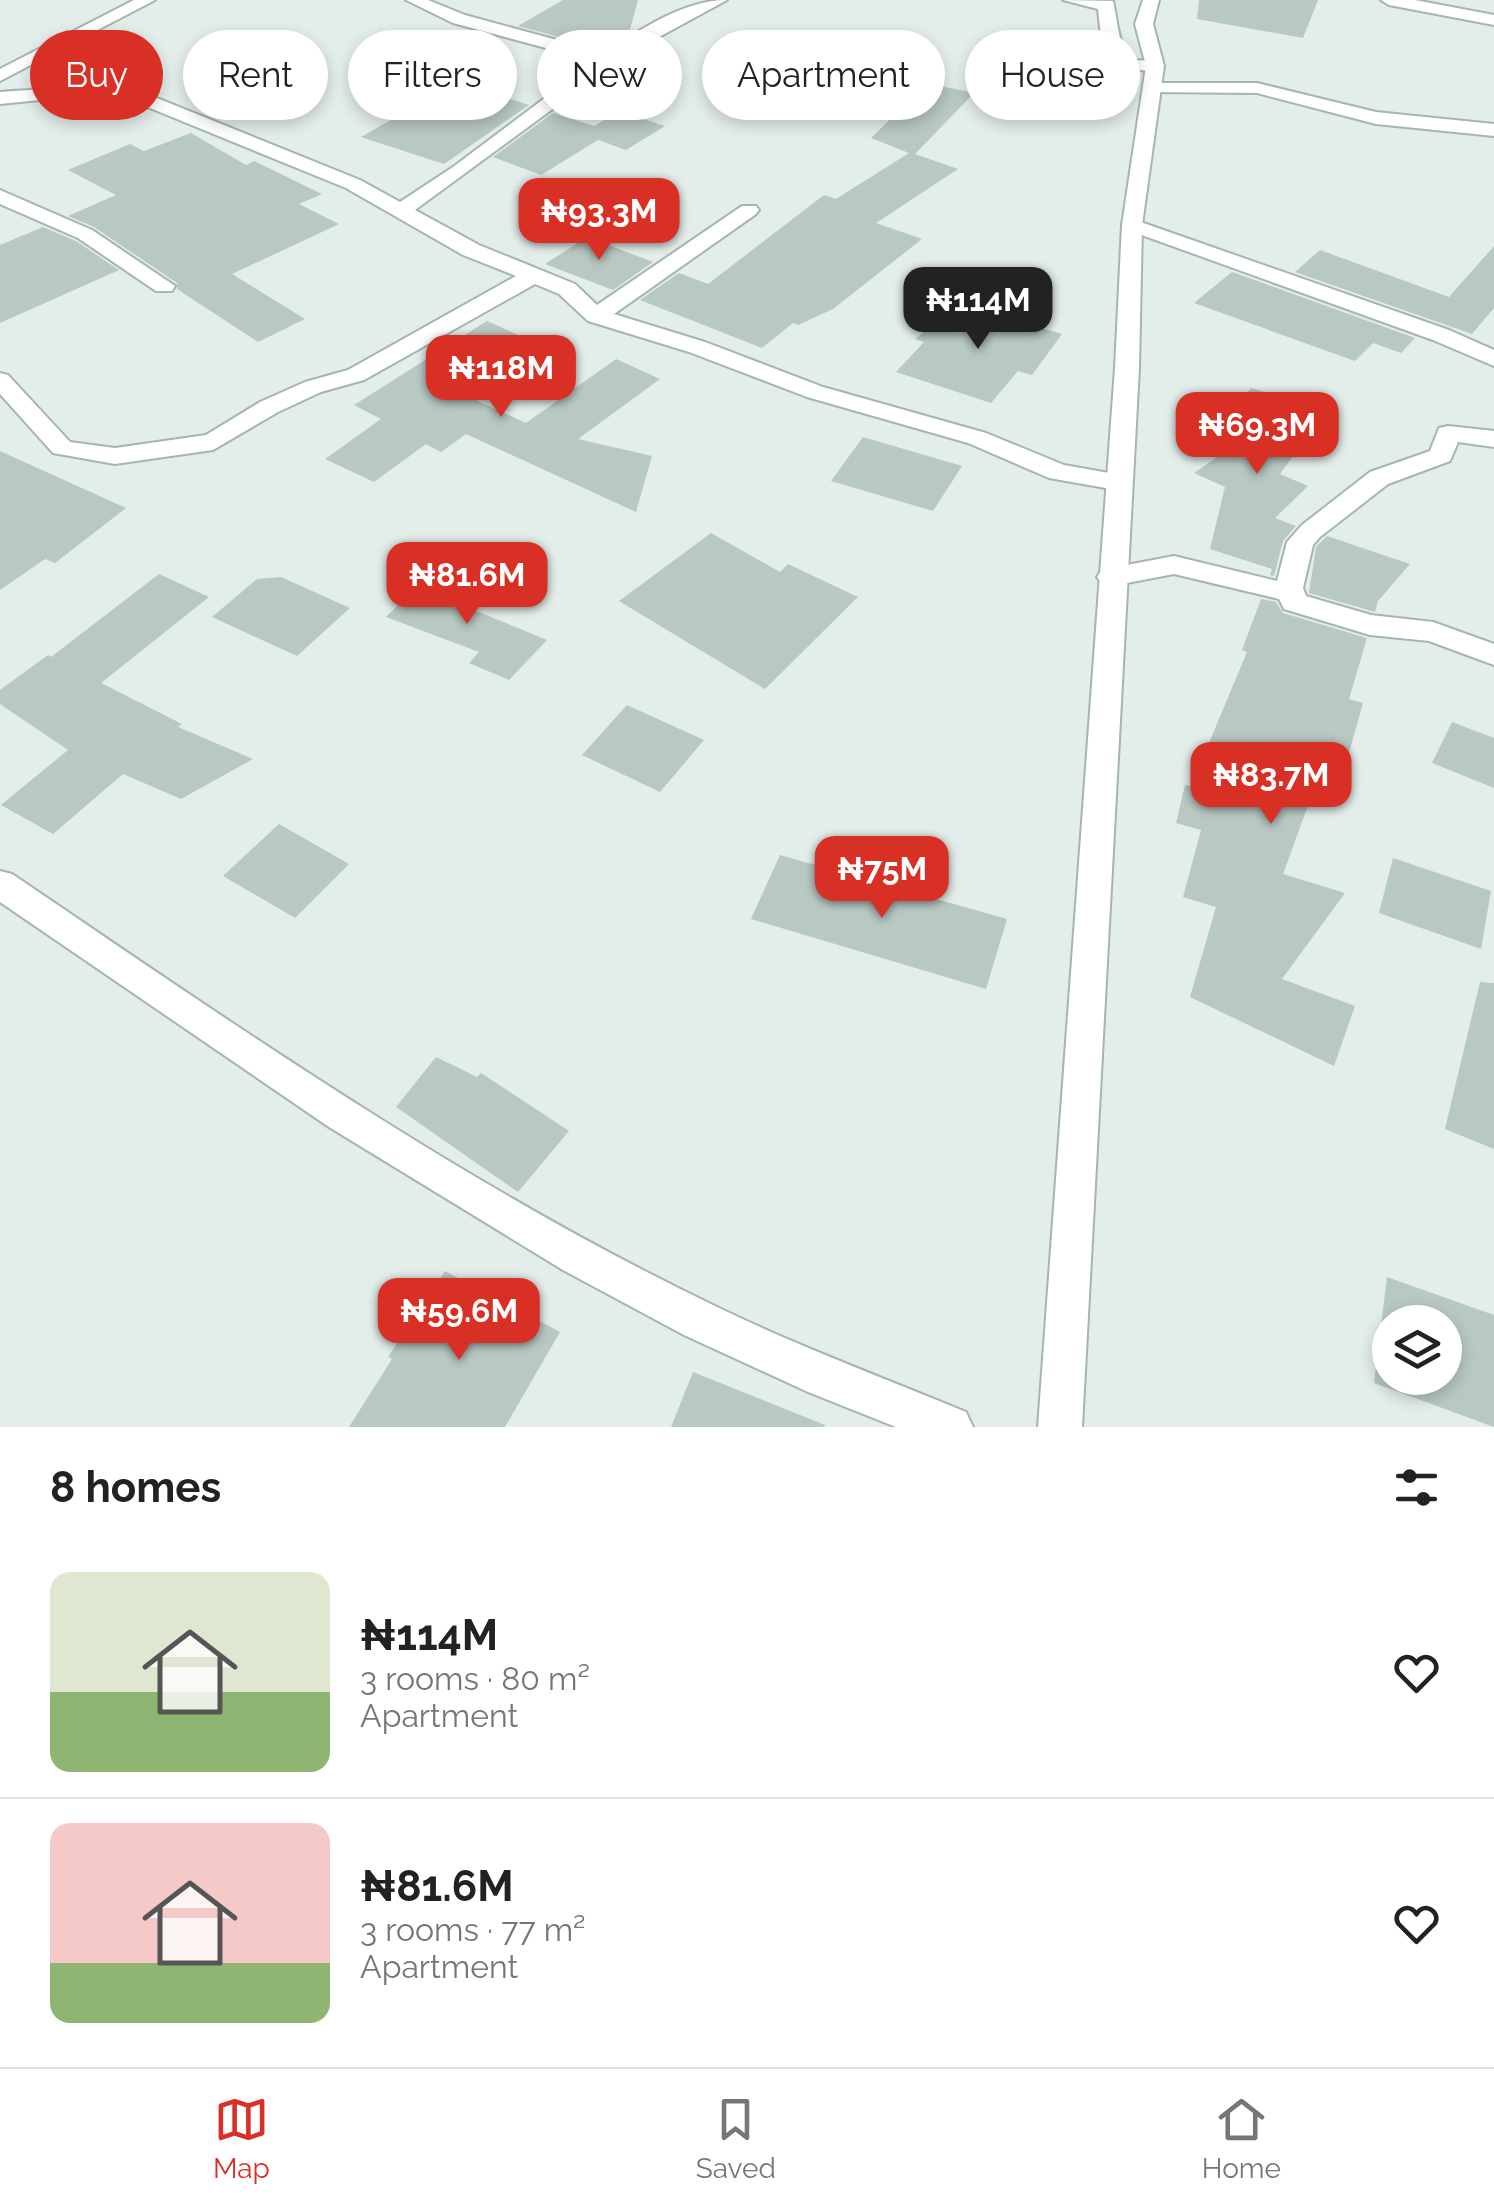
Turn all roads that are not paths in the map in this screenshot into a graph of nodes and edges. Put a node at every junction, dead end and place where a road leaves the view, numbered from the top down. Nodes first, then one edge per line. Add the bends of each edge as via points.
1 (147, 0) edge
2 (414, 0) edge
3 (718, 0) edge
4 (1071, 0) edge
5 (1150, 0) edge
6 (1389, 0) edge
7 (1494, 20) edge
8 (105, 30) edge
9 (664, 30) edge
10 (537, 40) edge
11 (30, 71) edge
12 (0, 76) edge
13 (1153, 77) junction
14 (30, 95) edge
15 (0, 98) edge
16 (163, 109) edge
17 (537, 109) edge
18 (1494, 130) edge
19 (0, 196) edge
20 (749, 210) dead end
21 (398, 212) junction
22 (1132, 225) junction
23 (531, 277) junction
24 (164, 286) dead end
25 (596, 316) junction
26 (1494, 359) edge
27 (0, 380) edge
28 (1494, 439) edge
29 (1116, 482) junction
30 (1111, 577) junction
31 (1288, 588) junction
32 (1494, 656) edge
33 (0, 884) edge
34 (951, 1427) edge
35 (1060, 1427) edge

1 - 8 street
2 - 10 street
3 - 9 street
4 - 13 street via 1107,5 1105,28 1117,56
5 - 13 street via 1144,24
6 - 7 street
11 - 12 street
13 - 18 street via 1257,88 1376,118
13 - 22 street
14 - 15 street
16 - 21 street via 322,169
17 - 21 street
19 - 24 street via 86,234
20 - 25 street
21 - 23 street
22 - 26 street
22 - 29 street
23 - 25 street via 567,289
23 - 27 street via 356,374 269,406 213,442 115,456 62,448
25 - 29 street via 815,392 977,438 1058,472
28 - 31 street via 1448,433 1441,456 1379,478 1300,542
29 - 30 street
30 - 31 street via 1174,565 1274,592
30 - 35 street
31 - 32 street via 1294,602 1370,625 1433,632
33 - 34 street via 233,1044 604,1272 864,1396

